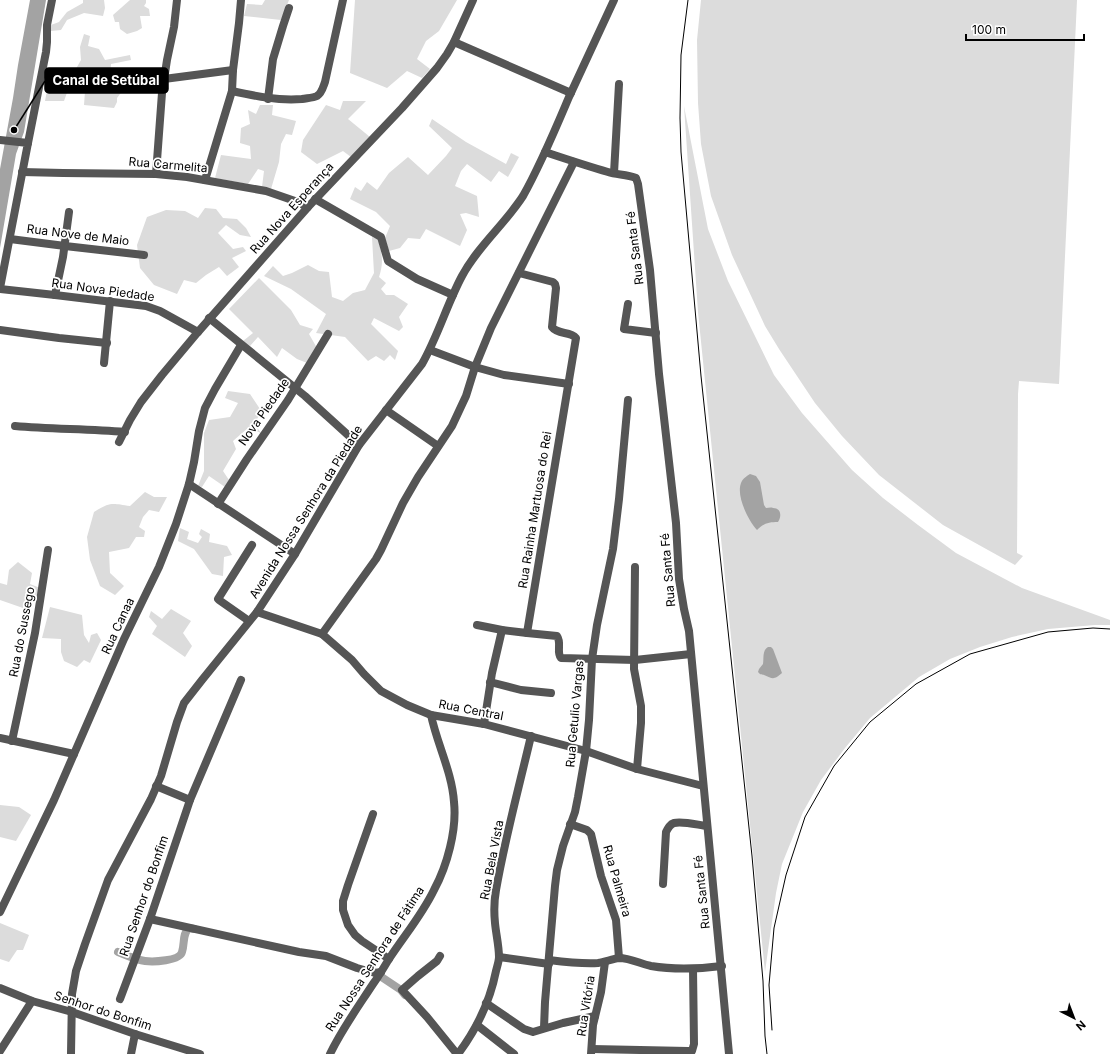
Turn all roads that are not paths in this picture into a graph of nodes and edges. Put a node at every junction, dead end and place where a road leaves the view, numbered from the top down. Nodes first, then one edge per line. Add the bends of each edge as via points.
1 (52, 0) edge
2 (177, 0) edge
3 (241, 0) edge
4 (343, 0) edge
5 (473, 0) edge
6 (614, 0) edge
7 (289, 8) dead end
8 (454, 42) junction
9 (233, 70) junction
10 (164, 79) junction
11 (619, 84) dead end
12 (232, 92) junction
13 (571, 93) junction
14 (268, 99) junction
15 (0, 140) edge
16 (24, 143) junction
17 (545, 152) junction
18 (574, 162) junction
19 (22, 172) junction
20 (614, 173) junction
21 (156, 174) junction
22 (205, 180) junction
23 (315, 199) junction
24 (308, 207) junction
25 (69, 212) dead end
26 (10, 238) junction
27 (65, 246) junction
28 (144, 255) dead end
29 (519, 273) junction
30 (0, 288) edge
31 (55, 295) junction
32 (453, 295) junction
33 (110, 301) junction
34 (628, 304) dead end
35 (210, 318) junction
36 (0, 330) edge
37 (198, 332) junction
38 (656, 333) junction
39 (328, 334) dead end
40 (107, 343) junction
41 (242, 345) junction
42 (430, 350) junction
43 (104, 363) dead end
44 (474, 367) junction
45 (569, 384) junction
46 (296, 388) junction
47 (628, 400) dead end
48 (386, 410) junction
49 (15, 426) dead end
50 (125, 432) junction
51 (119, 442) dead end
52 (359, 445) junction
53 (438, 446) junction
54 (189, 484) junction
55 (218, 504) junction
56 (252, 545) dead end
57 (48, 550) dead end
58 (295, 554) junction
59 (635, 567) dead end
60 (257, 612) junction
61 (249, 621) junction
62 (477, 625) dead end
63 (502, 630) junction
64 (527, 633) junction
65 (322, 634) junction
66 (691, 654) junction
67 (592, 659) junction
68 (635, 660) junction
69 (241, 680) dead end
70 (490, 682) junction
71 (551, 693) dead end
72 (431, 715) junction
73 (484, 724) junction
74 (531, 736) junction
75 (0, 738) edge
76 (12, 741) junction
77 (586, 751) junction
78 (74, 754) junction
79 (637, 769) junction
80 (156, 786) junction
81 (703, 786) junction
82 (190, 800) junction
83 (373, 814) dead end
84 (570, 824) junction
85 (707, 826) junction
86 (663, 884) dead end
87 (0, 912) edge
88 (150, 919) junction
89 (440, 956) dead end
90 (499, 957) junction
91 (619, 958) junction
92 (389, 959) junction
93 (549, 962) junction
94 (605, 962) junction
95 (722, 966) junction
96 (693, 969) junction
97 (377, 973) junction
98 (0, 988) edge
99 (120, 999) dead end
100 (32, 1001) junction
101 (486, 1003) junction
102 (72, 1012) junction
103 (595, 1016) junction
104 (477, 1025) junction
105 (544, 1028) junction
106 (135, 1034) junction
107 (0, 1051) edge
108 (592, 1051) edge
109 (198, 1052) edge
110 (72, 1054) edge
111 (131, 1054) edge
112 (330, 1054) edge
113 (458, 1054) edge
114 (514, 1054) edge
115 (729, 1054) edge

1 - 16 street via 46,25 46,52
2 - 10 street
3 - 9 street
4 - 14 street via 321,93 311,98
5 - 8 street, Rua Nova Esperança
6 - 13 street, Avenida Nossa Senhora da Piedade
7 - 14 street via 273,60
8 - 13 street
8 - 23 street, Rua Nova Esperança via 414,94
9 - 10 street
9 - 12 street
10 - 21 street
11 - 20 street
12 - 14 street
12 - 22 street
13 - 17 street, Avenida Nossa Senhora da Piedade
15 - 16 street
16 - 19 street
17 - 18 street, Rua Santa Fé
17 - 32 street, Avenida Nossa Senhora da Piedade via 522,196 472,260
18 - 20 street, Rua Santa Fé
18 - 29 street
19 - 21 street, Rua Carmelita
19 - 26 street
20 - 38 street, Rua Santa Fé via 634,177 638,184
21 - 22 street, Rua Carmelita
22 - 24 street, Rua Carmelita via 266,191
23 - 24 street, Rua Nova Esperança
23 - 32 street via 381,237 388,261 417,279
24 - 35 street, Rua Nova Esperança
25 - 27 street
26 - 27 street, Rua Nove de Maio
26 - 30 street
27 - 28 street, Rua Nove de Maio
27 - 31 street
29 - 44 street
29 - 45 street, Rua Rainha Martuosa do Rei via 555,284 552,327 576,338
30 - 31 street, Rua Nova Piedade
31 - 33 street, Rua Nova Piedade
32 - 42 street, Avenida Nossa Senhora da Piedade
33 - 37 street, Rua Nova Piedade via 153,308
33 - 40 street
34 - 38 street via 624,329
35 - 37 street, Rua Nova Esperança
35 - 41 street
36 - 40 street
37 - 50 street, Rua Nova Esperança via 142,402
38 - 66 street, Rua Santa Fé via 679,579
39 - 46 street, Nova Piedade
40 - 43 street
41 - 46 street
41 - 54 street, Rua Canaa via 205,408
42 - 44 street
42 - 48 street, Avenida Nossa Senhora da Piedade
44 - 45 street via 504,375
44 - 53 street via 460,410
45 - 64 street, Rua Rainha Martuosa do Rei
46 - 52 street
46 - 55 street, Nova Piedade
47 - 67 street, Rua Getulio Vargas via 619,500
48 - 52 street, Avenida Nossa Senhora da Piedade
48 - 53 street
49 - 50 street
50 - 51 street, Rua Nova Esperança
52 - 58 street, Avenida Nossa Senhora da Piedade
53 - 65 street via 403,503 376,559
54 - 55 street
54 - 78 street, Rua Canaa via 159,568 124,639
55 - 58 street
56 - 61 street via 218,599
57 - 76 street, Rua do Sussego via 35,633
58 - 60 street, Avenida Nossa Senhora da Piedade
59 - 68 street
60 - 61 street, Avenida Nossa Senhora da Piedade
60 - 65 street, Rua Central
61 - 80 street, Avenida Nossa Senhora da Piedade via 184,703
62 - 63 street
63 - 64 street
63 - 70 street
64 - 67 street via 557,636 561,658
65 - 72 street, Rua Central via 381,690 403,704
66 - 68 street
66 - 81 street, Rua Santa Fé
67 - 68 street
67 - 77 street, Rua Getulio Vargas
68 - 79 street via 634,669 641,706
69 - 82 street, Rua Senhor do Bonfim
70 - 71 street via 521,690
70 - 73 street
72 - 73 street, Rua Central
72 - 92 street, Rua Nossa Senhora de Fátima via 453,793 454,818 450,845 434,891
73 - 74 street, Rua Central
74 - 77 street, Rua Central
74 - 90 street, Rua Bela Vista via 496,892 494,922
75 - 76 street
76 - 78 street
77 - 79 street, Rua Central
77 - 84 street, Rua Getulio Vargas via 578,797
78 - 87 street, Rua Canaa
79 - 81 street, Rua Central
80 - 82 street
80 - 102 street, Avenida Nossa Senhora da Piedade via 108,880 96,910 76,971
81 - 85 street, Rua Santa Fé
82 - 88 street, Rua Senhor do Bonfim
83 - 92 street via 343,901 343,910 355,935
84 - 91 street, Rua Palmeira via 591,834 616,920
84 - 93 street, Rua Getulio Vargas via 557,870
85 - 86 street via 675,823 668,828
85 - 95 street, Rua Santa Fé
88 - 97 street via 326,956
88 - 99 street, Rua Senhor do Bonfim
89 - 113 street via 402,990
90 - 93 street
90 - 101 street, Rua Bela Vista
91 - 94 street
91 - 96 street via 649,966
92 - 97 street, Rua Nossa Senhora de Fátima
93 - 94 street
93 - 105 street, Rua Getulio Vargas
94 - 103 street, Rua Vitória
95 - 96 street
95 - 115 street, Rua Santa Fé
96 - 108 street via 692,1051
97 - 112 street, Rua Nossa Senhora de Fátima via 374,984 342,1031
98 - 100 street, Senhor do Bonfim
100 - 102 street, Senhor do Bonfim
100 - 107 street
101 - 104 street, Rua Bela Vista
101 - 105 street via 529,1031
102 - 106 street, Senhor do Bonfim
102 - 110 street, Avenida Nossa Senhora da Piedade
103 - 105 street
103 - 108 street, Rua Vitória
104 - 113 street, Rua Bela Vista
104 - 114 street
106 - 109 street, Senhor do Bonfim
106 - 111 street

